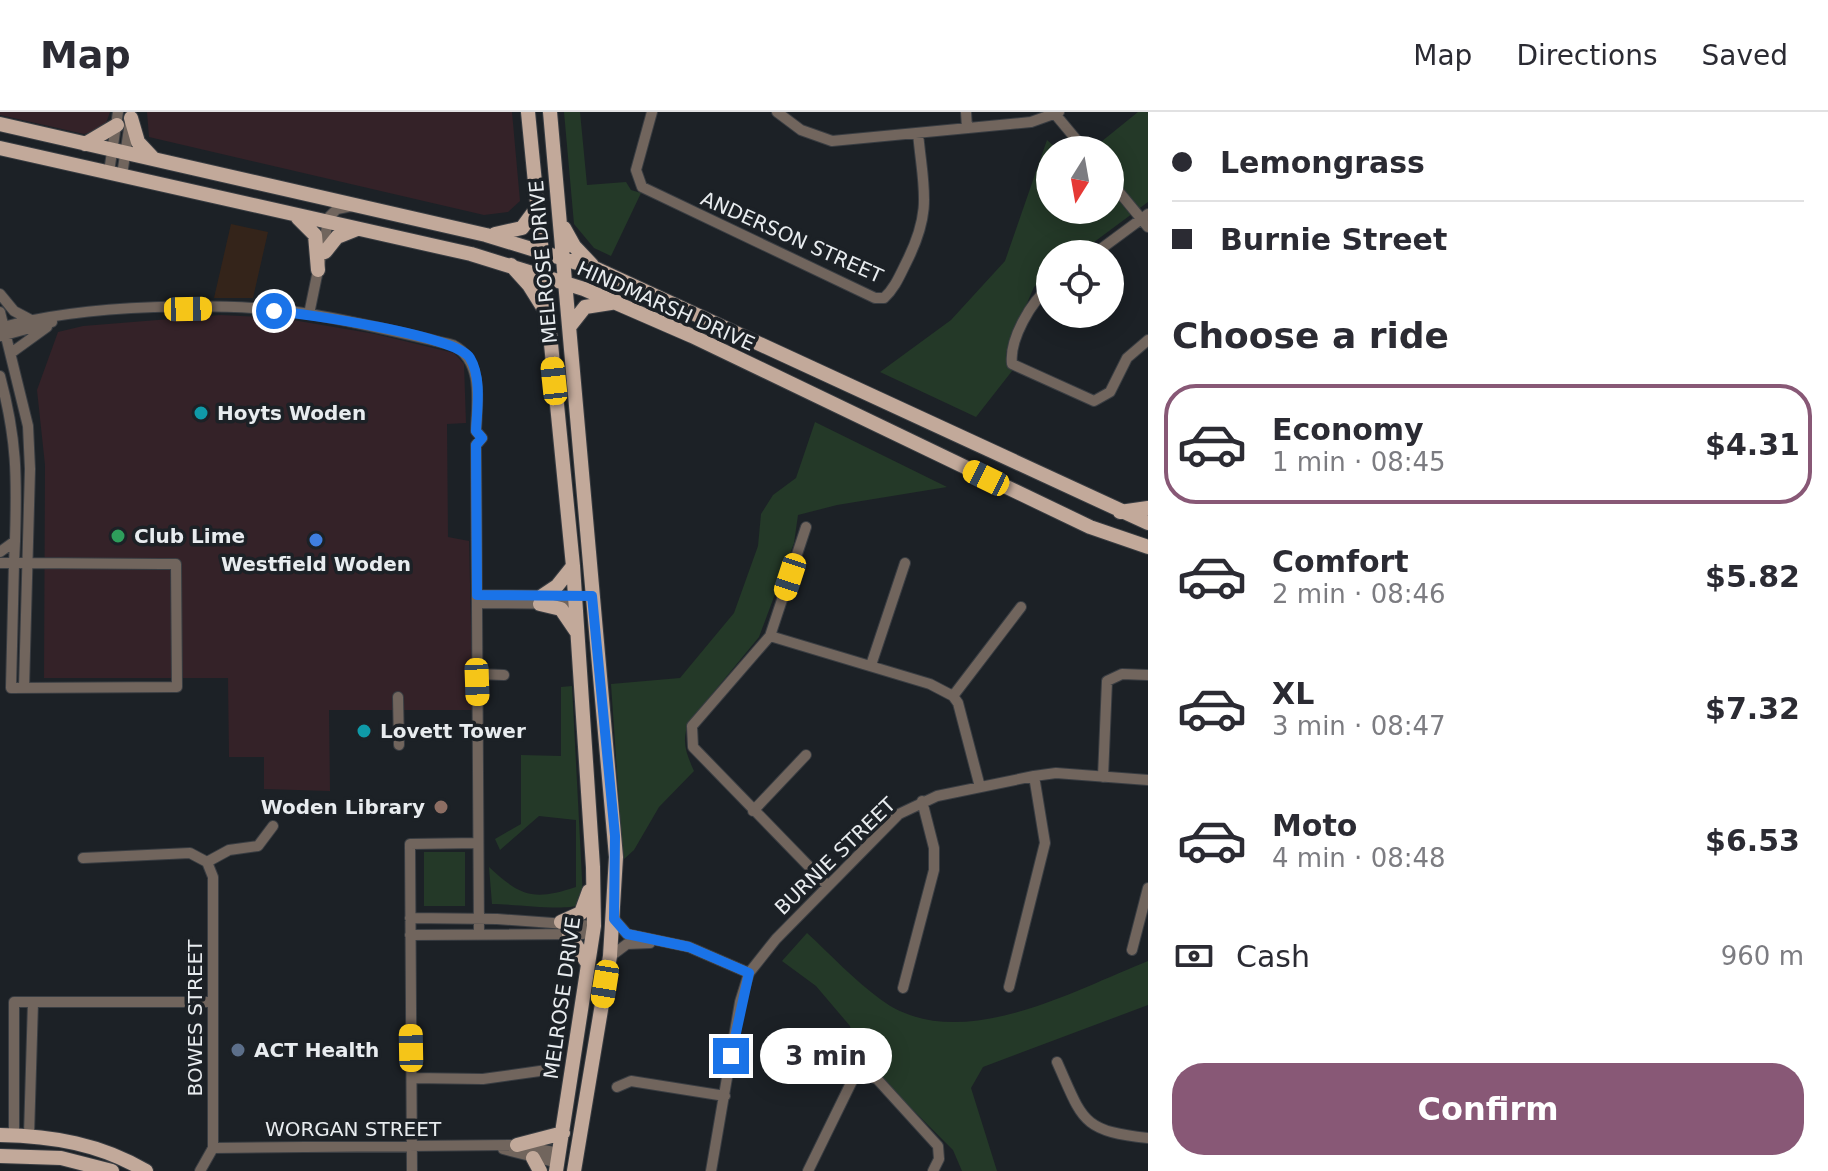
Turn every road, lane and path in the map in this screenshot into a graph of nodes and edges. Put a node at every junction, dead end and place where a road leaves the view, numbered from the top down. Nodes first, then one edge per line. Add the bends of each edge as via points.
1 (528, 112) edge
2 (550, 112) edge
3 (652, 112) edge
4 (777, 112) edge
5 (966, 112) edge
6 (1057, 113) edge
7 (124, 117) edge
8 (0, 124) edge
9 (967, 128) junction
10 (918, 133) junction
11 (1074, 136) edge
12 (85, 144) junction
13 (0, 148) edge
14 (119, 152) junction
15 (0, 157) edge
16 (48, 159) junction
17 (154, 160) junction
18 (115, 174) junction
19 (1124, 196) edge
20 (536, 209) junction
21 (291, 214) junction
22 (329, 214) junction
23 (1146, 220) edge
24 (559, 221) junction
25 (358, 229) junction
26 (486, 235) junction
27 (1115, 240) edge
28 (325, 252) junction
29 (540, 252) junction
30 (563, 259) junction
31 (510, 265) junction
32 (597, 269) junction
33 (318, 270) junction
34 (543, 275) junction
35 (565, 283) junction
36 (0, 294) edge
37 (1036, 300) edge
38 (617, 302) junction
39 (0, 312) edge
40 (546, 313) junction
41 (309, 314) junction
42 (68, 315) junction
43 (33, 320) junction
44 (56, 321) junction
45 (570, 326) junction
46 (3, 331) edge
47 (1148, 340) edge
48 (11, 353) junction
49 (0, 376) edge
50 (1148, 508) edge
51 (1119, 512) junction
52 (1148, 523) edge
53 (569, 527) junction
54 (806, 527) dead end
55 (587, 536) junction
56 (15, 541) junction
57 (1146, 543) edge
58 (0, 552) edge
59 (572, 561) junction
60 (0, 563) edge
61 (14, 563) junction
62 (27, 563) junction
63 (905, 563) dead end
64 (477, 599) junction
65 (593, 599) junction
66 (541, 600) junction
67 (576, 600) junction
68 (1021, 607) dead end
69 (578, 635) junction
70 (770, 636) junction
71 (871, 665) junction
72 (477, 674) junction
73 (504, 675) dead end
74 (1148, 675) edge
75 (24, 688) junction
76 (953, 696) junction
77 (398, 697) dead end
78 (399, 745) dead end
79 (806, 755) dead end
80 (1034, 776) junction
81 (1103, 777) junction
82 (1148, 780) edge
83 (980, 787) junction
84 (922, 801) junction
85 (753, 811) junction
86 (273, 826) dead end
87 (478, 843) junction
88 (83, 858) dead end
89 (207, 862) junction
90 (593, 867) junction
91 (828, 886) junction
92 (1148, 888) edge
93 (614, 901) junction
94 (410, 918) junction
95 (478, 919) junction
96 (614, 919) junction
97 (594, 926) junction
98 (565, 928) junction
99 (479, 934) junction
100 (410, 935) junction
101 (660, 942) junction
102 (1132, 950) dead end
103 (610, 956) junction
104 (588, 965) junction
105 (749, 973) junction
106 (1009, 987) dead end
107 (903, 988) dead end
108 (33, 1002) junction
109 (213, 1002) junction
110 (1057, 1062) dead end
111 (547, 1070) dead end
112 (412, 1078) junction
113 (617, 1087) dead end
114 (725, 1096) junction
115 (563, 1133) junction
116 (14, 1135) edge
117 (1148, 1138) edge
118 (517, 1145) junction
119 (412, 1147) junction
120 (494, 1147) junction
121 (213, 1148) junction
122 (0, 1156) edge
123 (558, 1162) edge
124 (537, 1164) edge
125 (575, 1164) edge
126 (112, 1171) edge
127 (146, 1171) edge
128 (200, 1171) edge
129 (412, 1171) edge
130 (714, 1171) edge
131 (808, 1171) edge
132 (933, 1171) edge

1 - 20 main road, MELROSE DRIVE
2 - 24 main road, MELROSE DRIVE
3 - 10 street, ANDERSON STREET via 636,170 642,187 875,298 892,291 922,232 926,215
4 - 10 street via 801,130 832,141
5 - 9 street
6 - 9 street via 1031,122
6 - 11 street
7 - 12 main road
7 - 14 street
7 - 17 main road
8 - 12 main road, HINDMARSH DRIVE
9 - 10 street
12 - 14 main road, HINDMARSH DRIVE
13 - 16 main road, HINDMARSH DRIVE
14 - 17 main road, HINDMARSH DRIVE
14 - 18 street
15 - 16 main road
16 - 18 main road, HINDMARSH DRIVE
17 - 22 main road, HINDMARSH DRIVE
18 - 21 main road, HINDMARSH DRIVE
19 - 23 street
20 - 26 main road via 522,228
20 - 29 main road, MELROSE DRIVE
21 - 22 main road, HINDMARSH DRIVE
21 - 33 main road via 315,235
22 - 25 main road, HINDMARSH DRIVE
22 - 26 main road, HINDMARSH DRIVE via 352,206
22 - 28 street
22 - 33 street
23 - 27 street
24 - 30 main road, MELROSE DRIVE
24 - 32 main road
25 - 28 main road via 337,237
25 - 31 main road, HINDMARSH DRIVE
26 - 29 main road, HINDMARSH DRIVE
28 - 33 street
29 - 30 main road, HINDMARSH DRIVE
29 - 34 main road, MELROSE DRIVE
30 - 32 main road, HINDMARSH DRIVE
30 - 35 main road, MELROSE DRIVE
31 - 34 main road, HINDMARSH DRIVE
31 - 40 main road
32 - 51 main road, HINDMARSH DRIVE
33 - 41 street
34 - 35 main road, HINDMARSH DRIVE
34 - 40 main road, MELROSE DRIVE
35 - 38 main road, HINDMARSH DRIVE
35 - 45 main road, MELROSE DRIVE
36 - 43 street via 14,311
37 - 47 street via 1013,345 1012,364 1094,401 1110,392 1127,358
38 - 45 main road via 580,310
38 - 57 main road, HINDMARSH DRIVE via 1090,527
39 - 46 street
40 - 53 main road, MELROSE DRIVE
41 - 42 street via 206,309
41 - 64 street via 462,349 472,362 476,431 469,438 476,445
42 - 43 street
42 - 44 street
43 - 46 street
44 - 46 street
44 - 48 street
45 - 55 main road, MELROSE DRIVE
46 - 48 street
48 - 62 street via 28,426
49 - 56 street via 14,427
50 - 51 main road
51 - 52 main road, HINDMARSH DRIVE
53 - 55 main road
53 - 59 main road, MELROSE DRIVE
54 - 70 street
55 - 59 main road via 577,542
55 - 65 main road, MELROSE DRIVE
56 - 58 street
56 - 61 street
59 - 66 main road
59 - 67 main road, MELROSE DRIVE
60 - 61 street
61 - 62 street
61 - 75 street via 11,688
62 - 75 street
62 - 75 street via 176,564 177,687
63 - 71 street
64 - 66 street
64 - 72 street
65 - 67 main road
65 - 93 main road, MELROSE DRIVE via 611,793
66 - 67 street
66 - 69 main road via 561,609
67 - 69 main road, MELROSE DRIVE
68 - 76 street
69 - 90 main road, MELROSE DRIVE
70 - 71 street
70 - 85 street via 692,726 693,747 700,758
71 - 76 street
72 - 73 street
72 - 87 street
74 - 81 street via 1122,674 1107,681
76 - 83 street
77 - 78 street
79 - 85 street
80 - 81 street, BURNIE STREET
80 - 83 street, BURNIE STREET
80 - 106 street via 1045,843
81 - 82 street, BURNIE STREET
83 - 84 street, BURNIE STREET
84 - 91 street, BURNIE STREET via 899,814
84 - 107 street via 934,870
85 - 91 street
86 - 89 street via 258,846 229,850
87 - 94 street via 410,844
87 - 95 street
88 - 89 street via 190,853
89 - 109 street, BOWES STREET via 213,877
90 - 97 main road, MELROSE DRIVE
90 - 98 main road via 587,903
91 - 105 street, BURNIE STREET
92 - 102 street
93 - 96 main road, MELROSE DRIVE
93 - 97 main road
94 - 95 street
94 - 100 street
95 - 98 street
95 - 99 street
96 - 101 street via 627,934
96 - 103 main road, MELROSE DRIVE
97 - 98 street via 583,934
97 - 103 main road
97 - 104 main road, MELROSE DRIVE
98 - 99 street
98 - 104 main road
99 - 100 street
100 - 112 street
101 - 103 street via 627,944
101 - 105 street via 689,947
103 - 125 main road, MELROSE DRIVE
104 - 115 main road, MELROSE DRIVE
105 - 114 street, BURNIE STREET
108 - 109 street
108 - 116 street
108 - 116 street via 14,1002
109 - 121 street, BOWES STREET
110 - 117 street via 1073,1101 1094,1127
111 - 112 street via 483,1079
112 - 119 street
113 - 114 street via 631,1081
114 - 130 street, BURNIE STREET
115 - 118 main road
115 - 123 main road, MELROSE DRIVE
116 - 127 main road via 88,1145
118 - 120 street, WORGAN STREET
118 - 123 street, WORGAN STREET
119 - 120 street, WORGAN STREET
119 - 121 street, WORGAN STREET
119 - 129 street
120 - 124 street, WORGAN STREET
121 - 128 street, BOWES STREET
122 - 126 main road via 71,1159
123 - 124 street, WORGAN STREET
123 - 125 main road
131 - 132 street via 854,1077 864,1074 877,1079 938,1146

